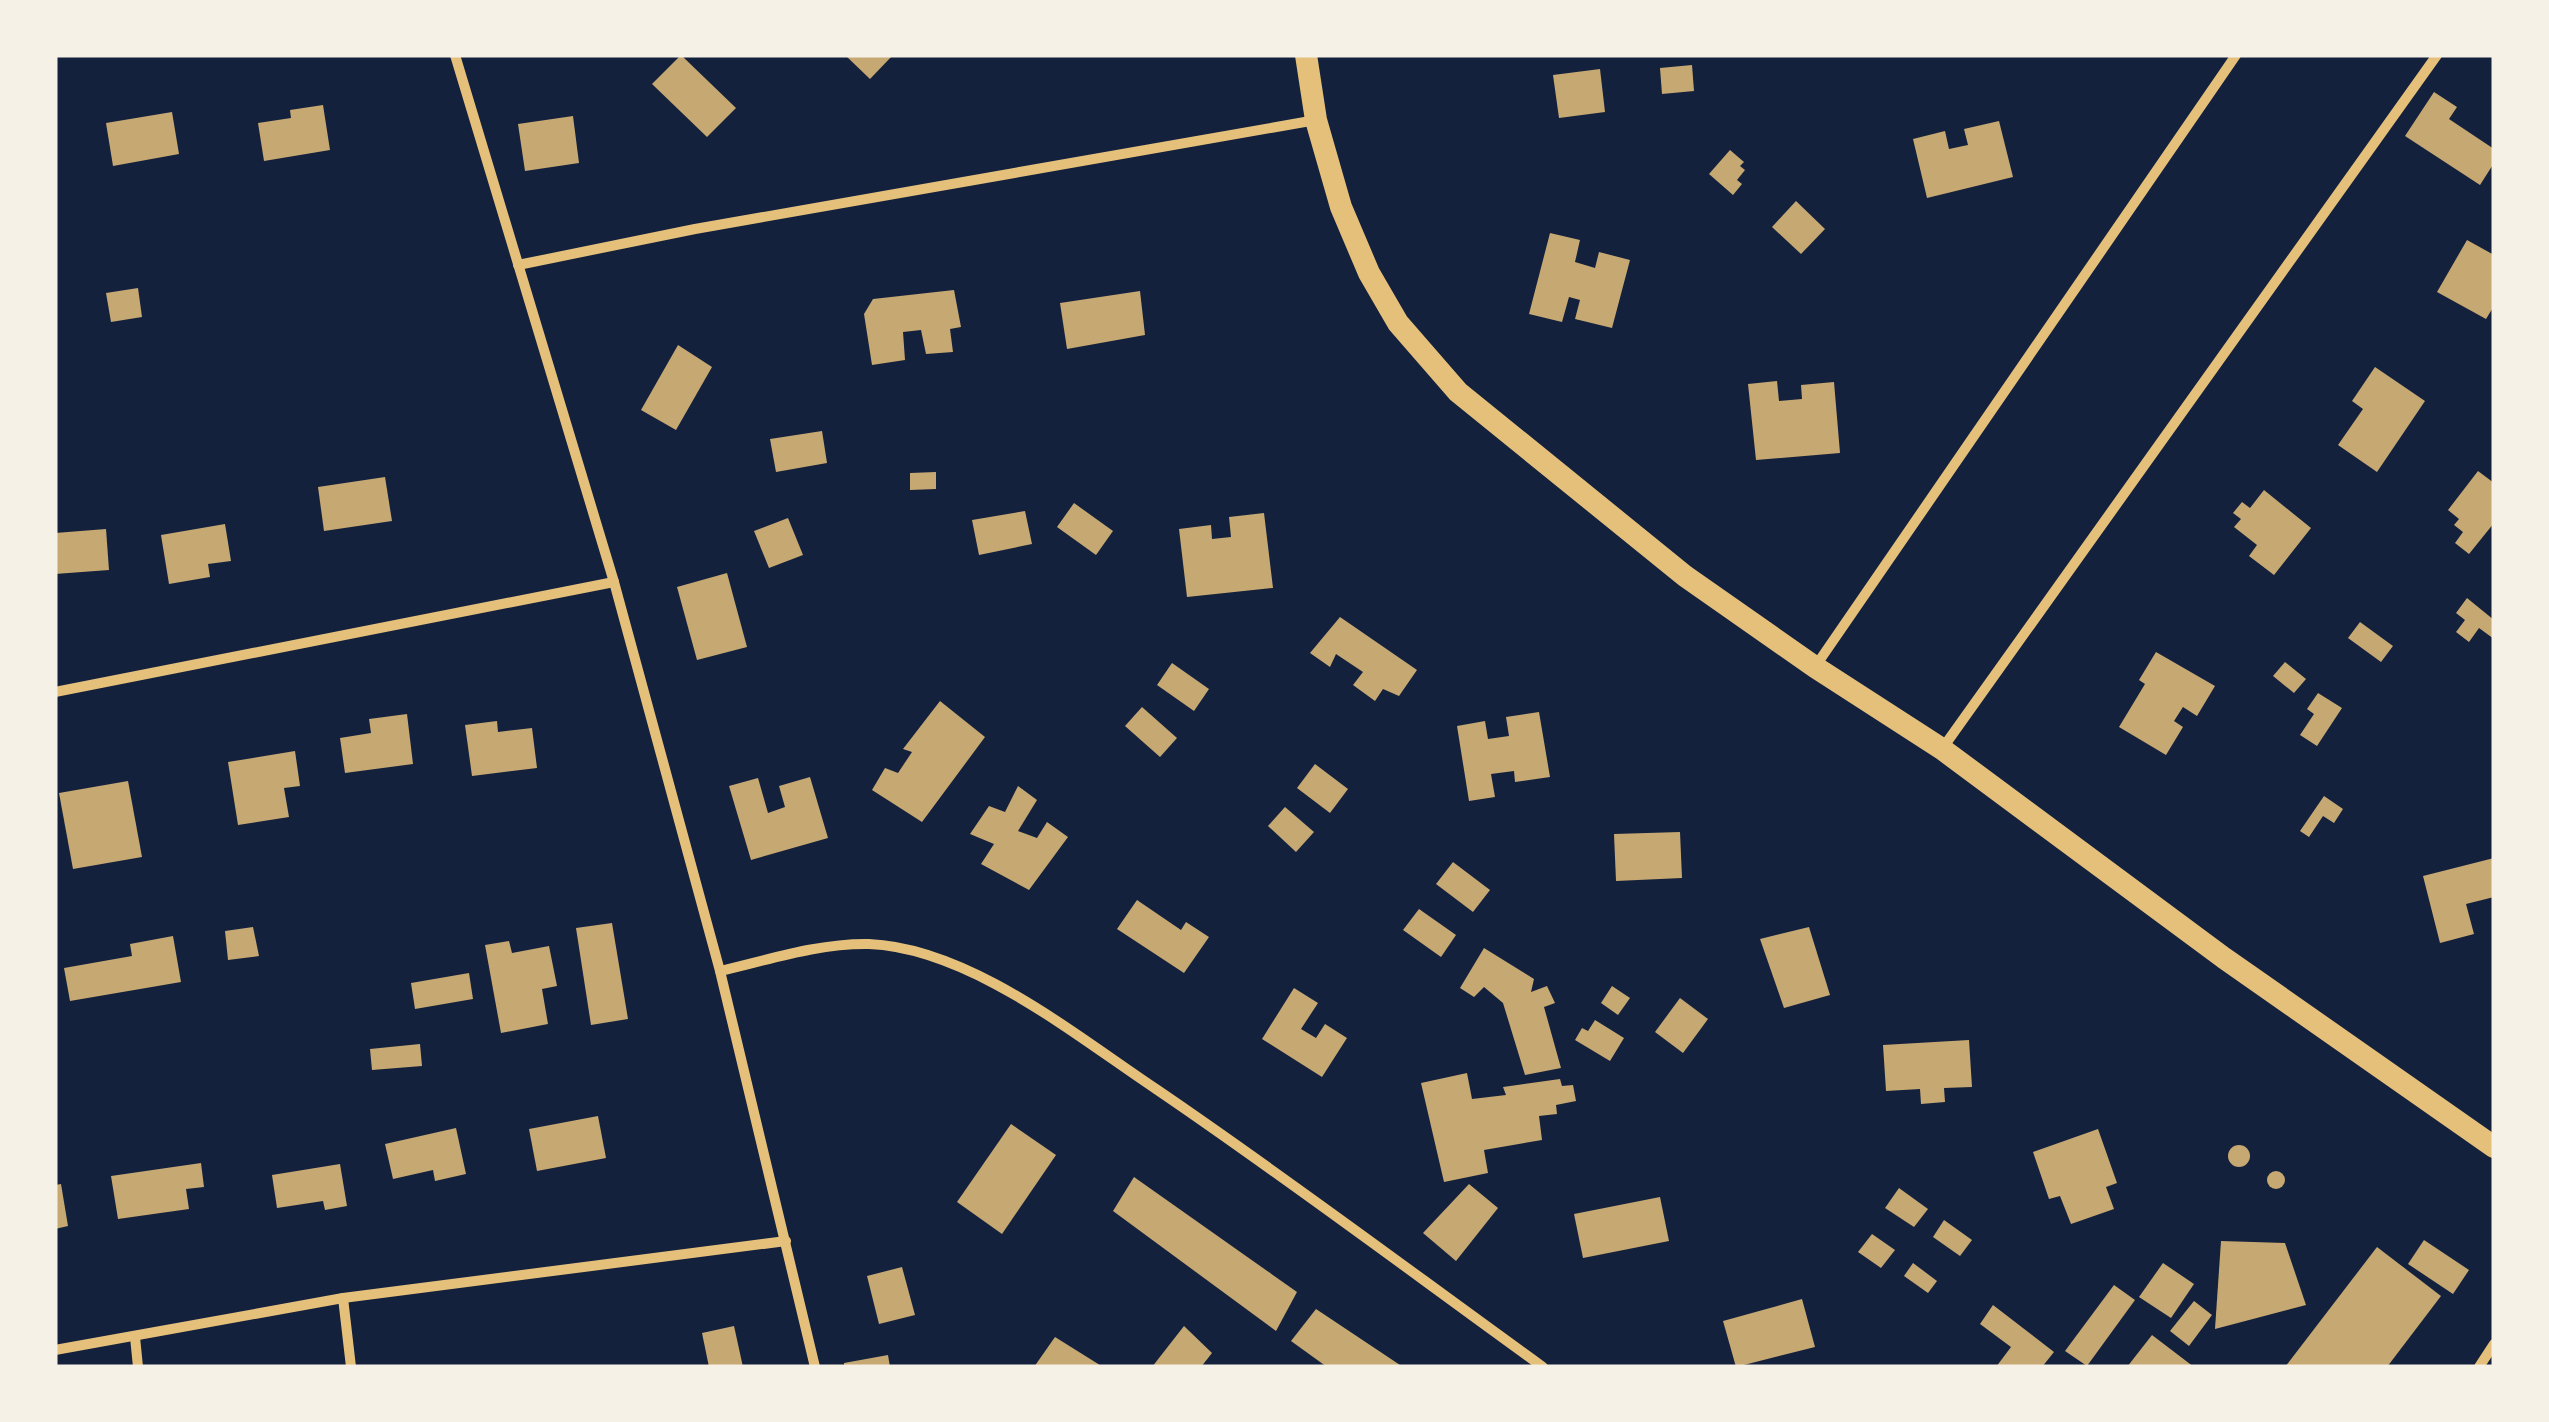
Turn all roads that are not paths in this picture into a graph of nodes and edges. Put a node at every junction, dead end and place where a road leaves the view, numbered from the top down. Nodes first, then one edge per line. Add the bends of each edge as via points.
1 (455, 55) edge
2 (1306, 55) edge
3 (2236, 55) edge
4 (2436, 55) edge
5 (1316, 120) junction
6 (518, 266) junction
7 (614, 582) junction
8 (1815, 667) junction
9 (55, 692) edge
10 (1942, 750) junction
11 (720, 970) junction
12 (2494, 1147) edge
13 (786, 1241) junction
14 (343, 1298) junction
15 (135, 1337) junction
16 (2494, 1344) edge
17 (55, 1350) edge
18 (138, 1367) edge
19 (352, 1367) edge
20 (816, 1367) edge
21 (1542, 1367) edge
22 (2479, 1367) edge

1 - 6 street
2 - 5 highway
3 - 8 street
4 - 10 street
5 - 6 street
5 - 8 highway via 1341,208 1369,272 1398,323 1458,392 1685,576
6 - 7 street
7 - 9 street
7 - 11 street
8 - 10 highway
10 - 12 highway
11 - 13 street
11 - 21 street via 871,944 936,958 1014,993
13 - 14 street
13 - 20 street
14 - 15 street
14 - 19 street
15 - 17 street
15 - 18 street
16 - 22 street

